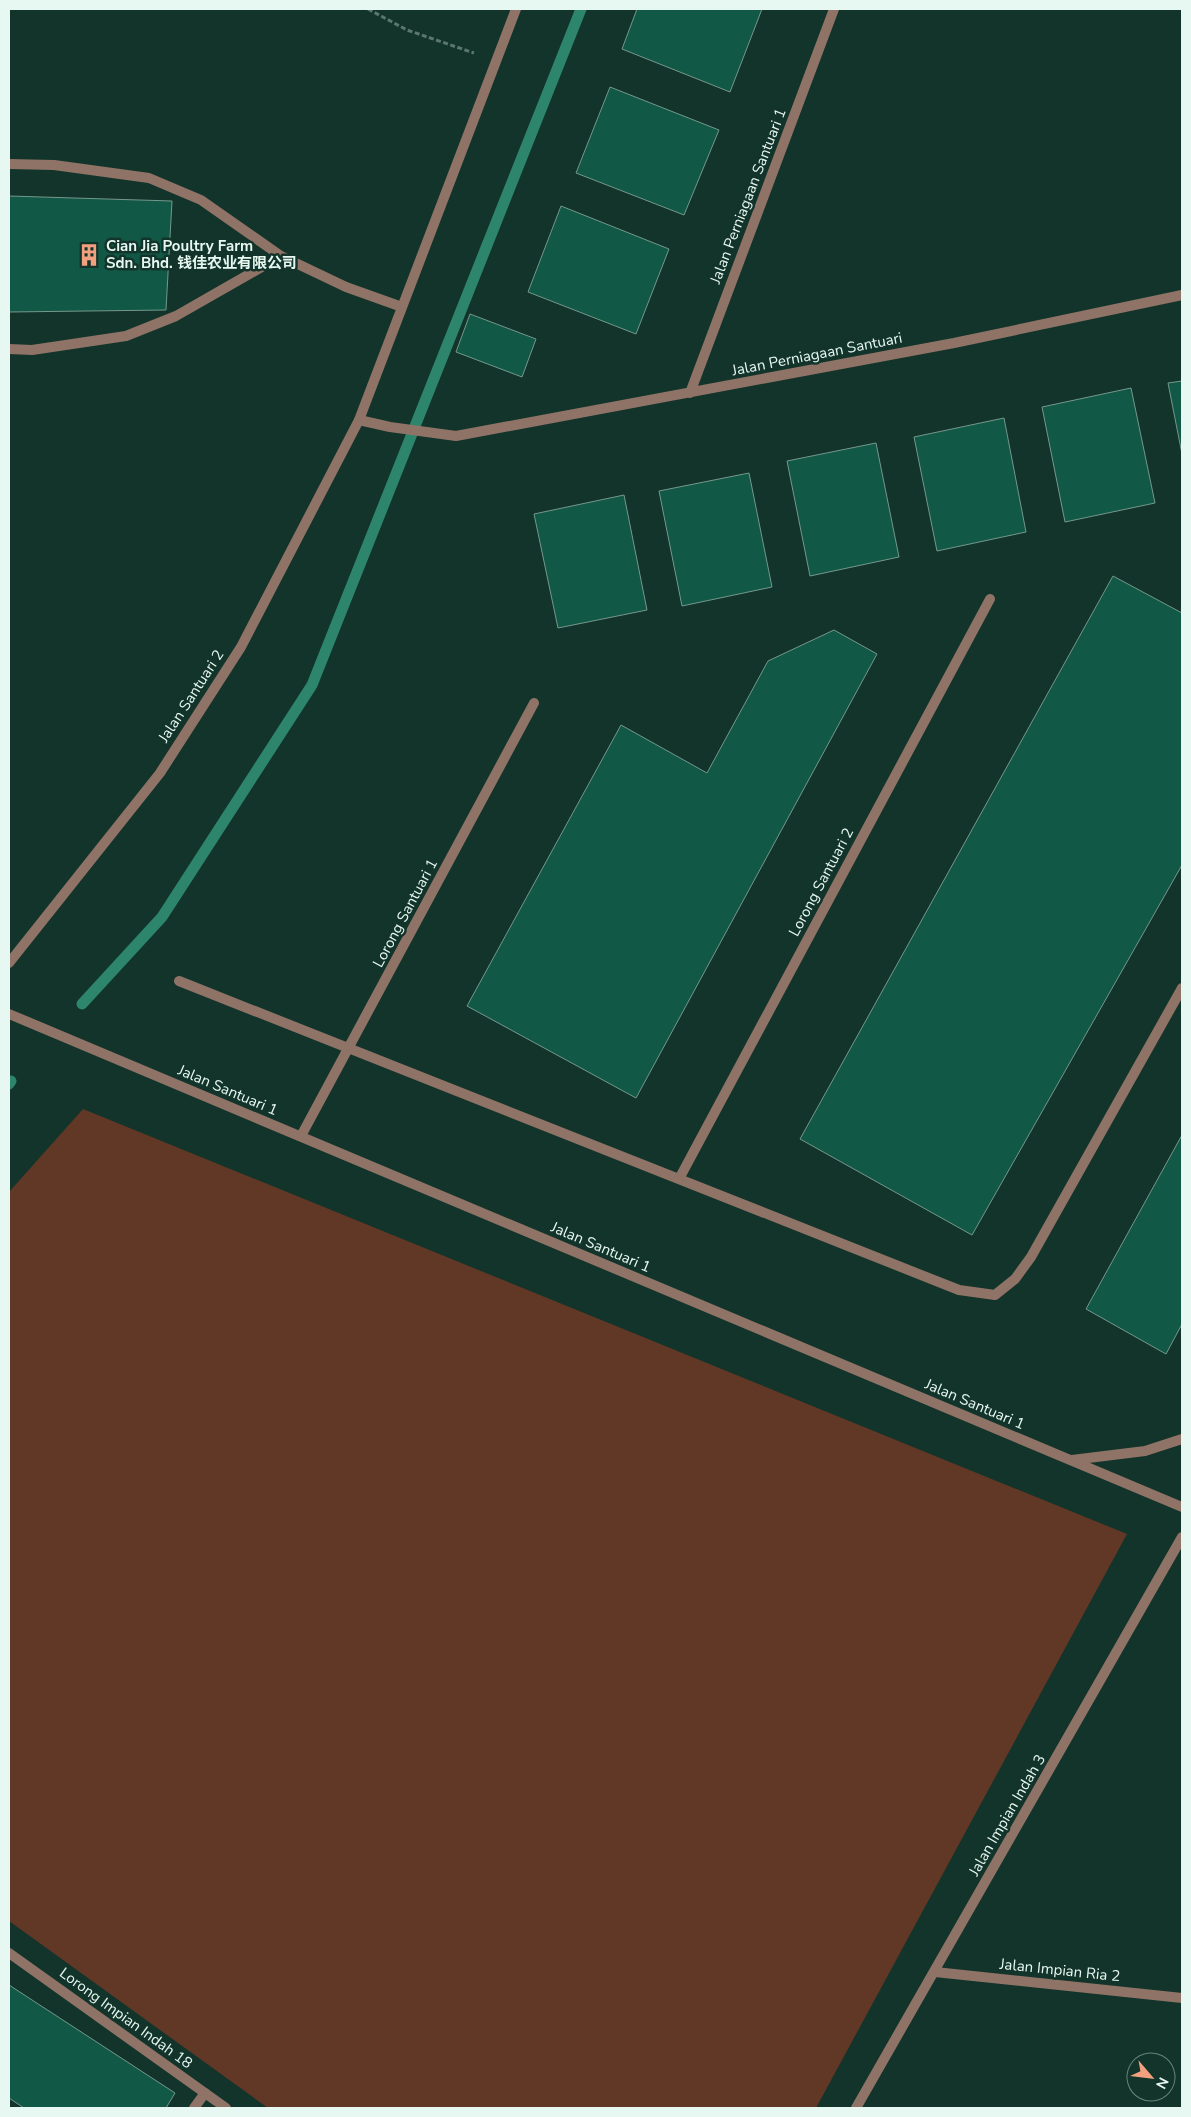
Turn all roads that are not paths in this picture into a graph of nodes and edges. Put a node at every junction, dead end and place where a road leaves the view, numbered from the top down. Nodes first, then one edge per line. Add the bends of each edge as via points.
1 (516, 9) edge
2 (834, 9) edge
3 (9, 164) edge
4 (282, 256) junction
5 (1182, 296) edge
6 (402, 306) junction
7 (9, 349) edge
8 (690, 393) junction
9 (359, 420) junction
10 (990, 599) dead end
11 (534, 703) dead end
12 (9, 963) edge
13 (179, 981) dead end
14 (1182, 988) edge
15 (9, 1014) edge
16 (350, 1049) junction
17 (301, 1136) junction
18 (679, 1179) junction
19 (1182, 1439) edge
20 (1071, 1461) junction
21 (1182, 1507) edge
22 (1182, 1537) edge
23 (9, 1953) edge
24 (935, 1972) junction
25 (1182, 1998) edge
26 (205, 2093) junction
27 (194, 2108) edge
28 (226, 2108) edge
29 (856, 2108) edge

1 - 6 street, Jalan Santuari 2
2 - 8 street, Jalan Perniagaan Santuari 1
3 - 4 street via 54,165 149,178 201,200
4 - 6 street via 346,287
4 - 7 street via 176,316 126,336 32,350
5 - 8 street, Jalan Perniagaan Santuari
6 - 9 street, Jalan Santuari 2
8 - 9 street, Jalan Perniagaan Santuari via 456,436
9 - 12 street, Jalan Santuari 2 via 241,647 160,773
10 - 18 street, Lorong Santuari 2
11 - 16 street, Lorong Santuari 1
13 - 16 street
14 - 18 street via 1031,1257 1015,1279 995,1295 959,1290
15 - 17 street, Jalan Santuari 1
16 - 17 street, Lorong Santuari 1
16 - 18 street
17 - 20 street, Jalan Santuari 1
19 - 20 street via 1145,1451
20 - 21 street, Jalan Santuari 1
22 - 24 street, Jalan Impian Indah 3
23 - 26 street, Lorong Impian Indah 18
24 - 25 street, Jalan Impian Ria 2
24 - 29 street, Jalan Impian Indah 3
26 - 27 street
26 - 28 street, Lorong Impian Indah 18

